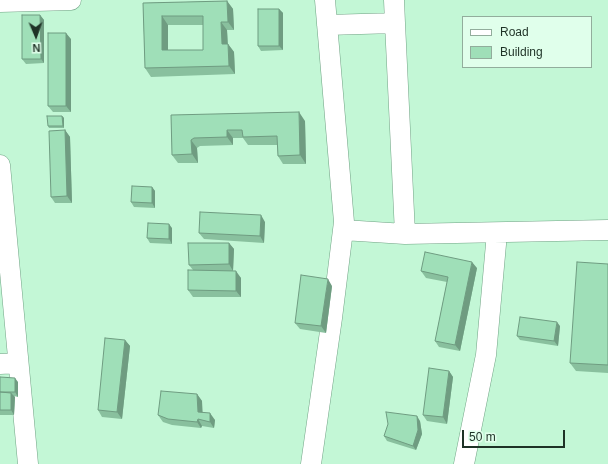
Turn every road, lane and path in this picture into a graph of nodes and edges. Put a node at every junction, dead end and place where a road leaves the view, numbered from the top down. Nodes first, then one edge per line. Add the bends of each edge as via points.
1 (71, 0) edge
2 (325, 0) edge
3 (394, 0) edge
4 (0, 2) edge
5 (395, 23) junction
6 (326, 25) junction
7 (0, 165) edge
8 (342, 230) junction
9 (608, 230) edge
10 (497, 233) junction
11 (405, 234) junction
12 (9, 363) edge
13 (28, 464) edge
14 (311, 464) edge
15 (464, 464) edge

1 - 4 street
2 - 6 street
3 - 5 street
5 - 6 street
5 - 11 street
6 - 8 street via 343,214
7 - 12 street
8 - 11 street
8 - 14 street
9 - 10 street
10 - 11 street
10 - 15 street via 486,355
12 - 13 street

